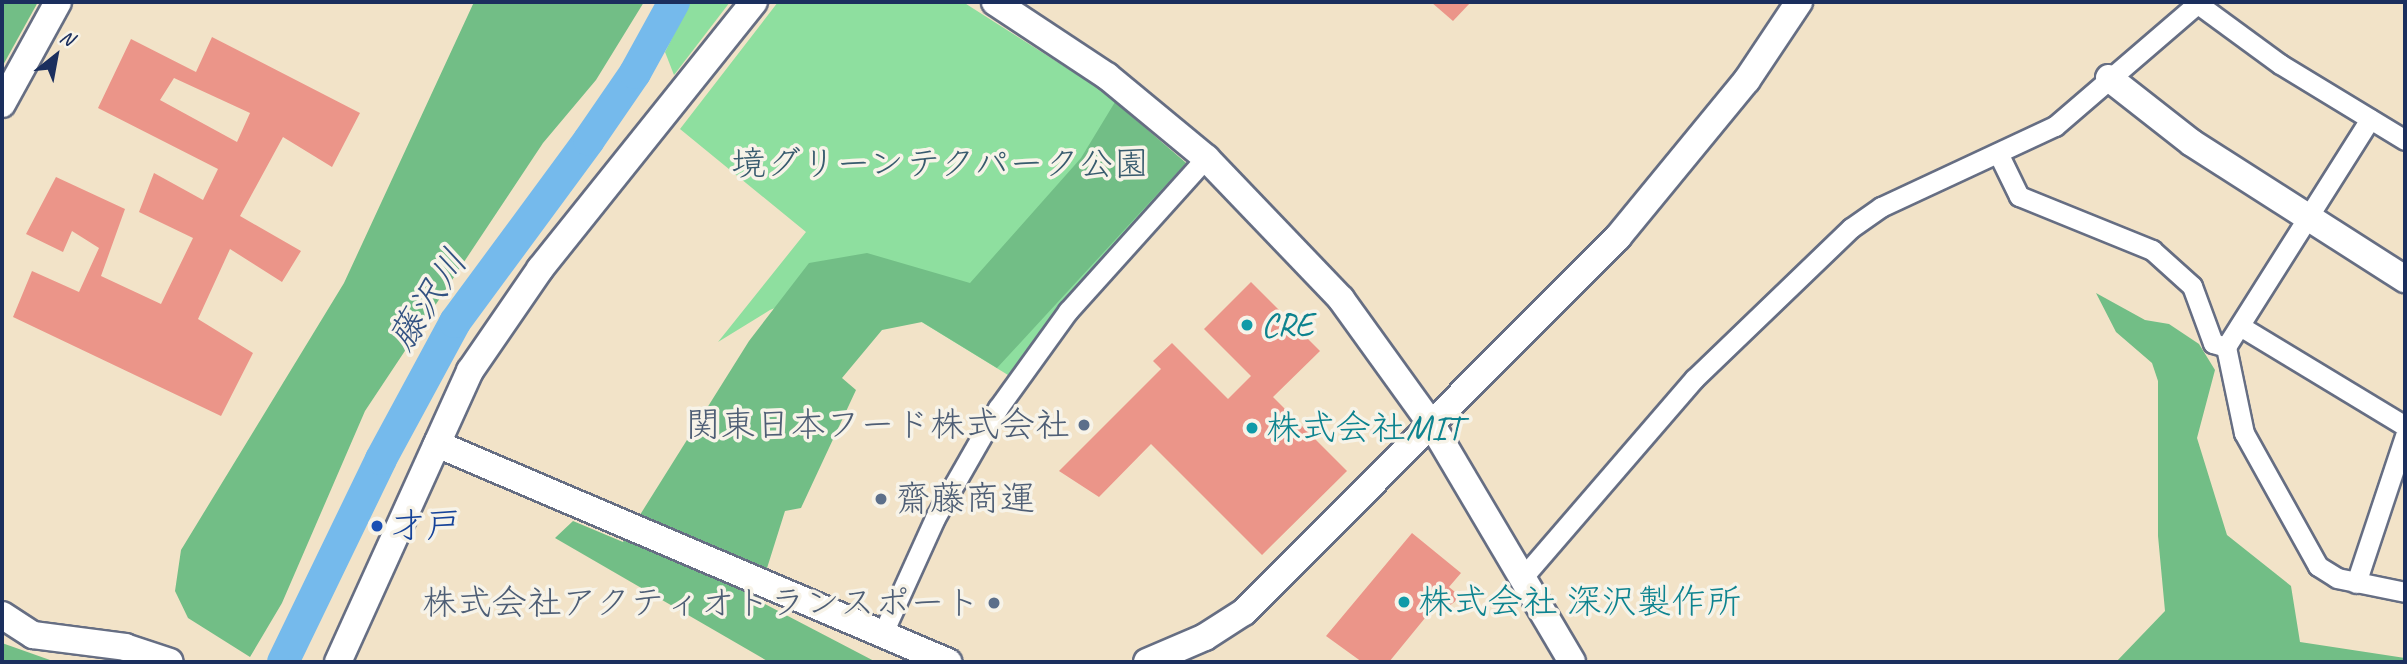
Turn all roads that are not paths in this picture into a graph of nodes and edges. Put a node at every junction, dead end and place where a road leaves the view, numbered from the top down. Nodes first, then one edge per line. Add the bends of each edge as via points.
1 (58, 2) edge
2 (754, 2) edge
3 (995, 2) edge
4 (1799, 2) edge
5 (2199, 3) edge
6 (2109, 78) junction
7 (2, 104) edge
8 (2370, 119) junction
9 (2405, 140) edge
10 (1998, 153) junction
11 (1206, 158) junction
12 (2305, 218) junction
13 (2405, 279) edge
14 (2240, 326) junction
15 (2226, 347) junction
16 (1432, 425) junction
17 (2405, 426) edge
18 (2405, 436) edge
19 (437, 444) junction
20 (1523, 577) junction
21 (2356, 583) junction
22 (2405, 592) edge
23 (2, 615) edge
24 (882, 635) junction
25 (170, 662) edge
26 (338, 662) edge
27 (948, 662) edge
28 (1147, 662) edge
29 (1572, 662) edge

1 - 7 street
2 - 19 street via 505,316 470,371
3 - 11 street via 1107,76
4 - 16 street via 1748,80 1618,237
5 - 6 street
5 - 8 street via 2280,64
6 - 10 street via 2055,126
6 - 12 street via 2192,143
8 - 9 street
8 - 12 street
10 - 15 street via 2019,195 2152,250 2192,286 2213,343
10 - 20 street via 1881,207 1851,228 1694,379
11 - 16 street via 1341,299
11 - 24 street via 1068,311 998,408 934,519
12 - 13 street
12 - 14 street
14 - 15 street
14 - 17 street
15 - 21 street via 2244,433 2318,566
16 - 20 street
16 - 28 street via 1244,612 1205,637
18 - 21 street
19 - 24 street
19 - 26 street
20 - 29 street
21 - 22 street
23 - 25 street via 33,635 125,647
24 - 27 street

